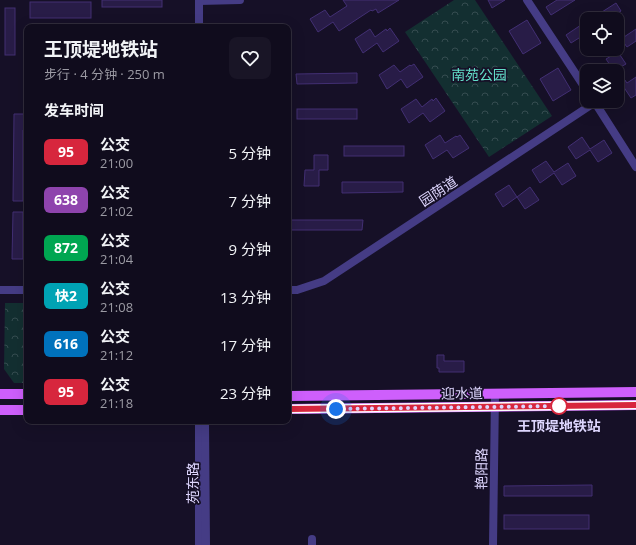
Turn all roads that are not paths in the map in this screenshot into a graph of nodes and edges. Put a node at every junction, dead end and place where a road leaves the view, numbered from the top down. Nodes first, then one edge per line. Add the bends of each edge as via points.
1 (202, 0) edge
2 (240, 0) edge
3 (527, 0) edge
4 (532, 0) edge
5 (199, 24) edge
6 (204, 24) edge
7 (580, 73) edge
8 (580, 80) edge
9 (585, 108) edge
10 (600, 108) edge
11 (601, 108) edge
12 (636, 161) edge
13 (636, 167) edge
14 (0, 290) edge
15 (24, 290) edge
16 (291, 290) edge
17 (636, 392) edge
18 (0, 394) edge
19 (24, 394) edge
20 (495, 394) junction
21 (291, 396) edge
22 (636, 405) edge
23 (495, 407) junction
24 (291, 409) edge
25 (0, 410) edge
26 (24, 410) edge
27 (199, 424) edge
28 (205, 424) edge
29 (199, 545) edge
30 (206, 545) edge
31 (493, 545) edge

1 - 2 street
1 - 5 street
1 - 6 street
3 - 8 street
4 - 7 street
9 - 16 street, 园荫道 via 324,281
10 - 13 street
11 - 12 street
14 - 15 street
17 - 20 main road, 迎水道
18 - 19 main road
20 - 21 main road, 迎水道
20 - 23 street, 艳阳路
22 - 23 main road, 迎水道
23 - 24 main road, 迎水道
23 - 31 street, 艳阳路
25 - 26 main road
27 - 29 street, 苑东路
28 - 30 street, 苑东路

